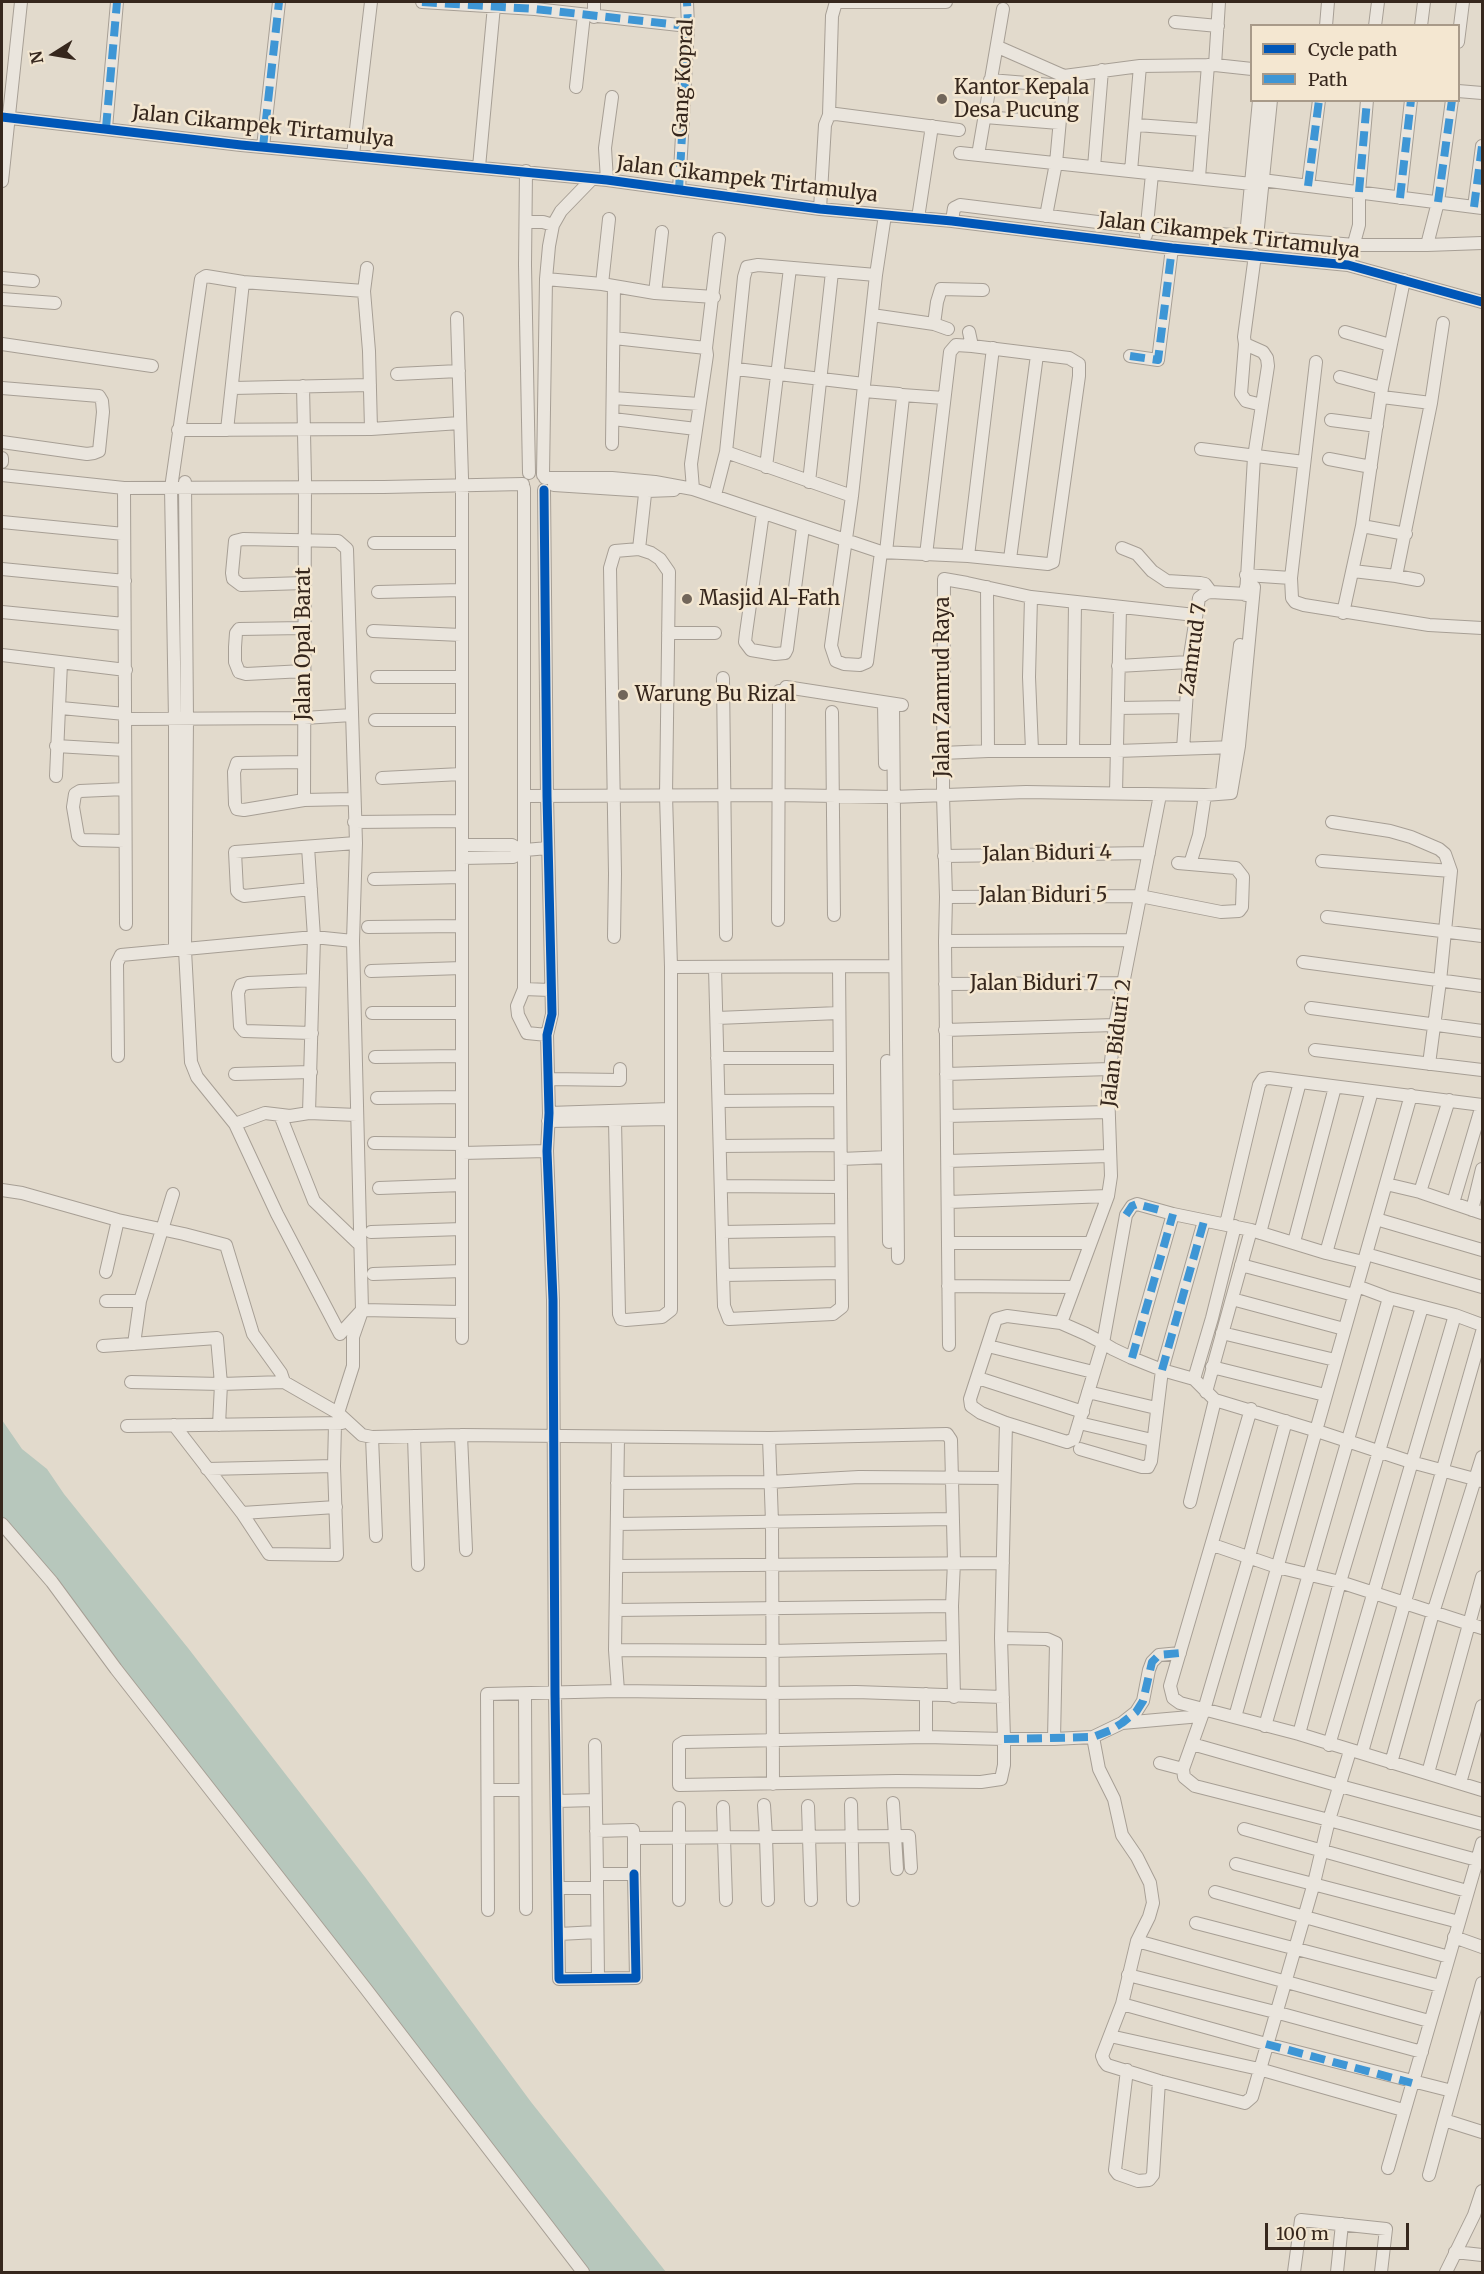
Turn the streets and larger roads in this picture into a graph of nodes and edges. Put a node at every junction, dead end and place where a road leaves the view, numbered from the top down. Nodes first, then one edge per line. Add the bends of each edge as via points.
1 (21, 2) edge
2 (117, 2) edge
3 (279, 2) edge
4 (371, 2) edge
5 (422, 2) edge
6 (594, 2) edge
7 (687, 2) edge
8 (835, 2) edge
9 (946, 2) edge
10 (1219, 2) edge
11 (1328, 2) edge
12 (1378, 2) edge
13 (1424, 2) edge
14 (1463, 2) edge
15 (494, 6) junction
16 (1003, 9) dead end
17 (589, 16) junction
18 (1175, 22) dead end
19 (1326, 24) edge
20 (1375, 24) edge
21 (1421, 24) edge
22 (688, 26) junction
23 (1218, 26) junction
24 (1460, 26) edge
25 (998, 47) junction
26 (1212, 65) junction
27 (1140, 66) junction
28 (1250, 69) edge
29 (1102, 70) junction
30 (990, 80) junction
31 (1064, 81) junction
32 (576, 87) dead end
33 (1460, 91) edge
34 (1482, 93) edge
35 (612, 97) dead end
36 (1259, 102) edge
37 (1271, 102) edge
38 (1319, 102) edge
39 (1366, 102) edge
40 (1411, 102) edge
41 (1452, 102) edge
42 (829, 115) junction
43 (5, 117) edge
44 (985, 117) junction
45 (1059, 123) junction
46 (1137, 125) junction
47 (932, 126) junction
48 (106, 128) junction
49 (959, 130) dead end
50 (1203, 130) junction
51 (1482, 146) edge
52 (263, 147) junction
53 (960, 153) dead end
54 (353, 155) junction
55 (978, 155) junction
56 (1056, 164) junction
57 (1094, 166) junction
58 (479, 167) junction
59 (526, 171) junction
60 (1131, 171) junction
61 (1152, 174) junction
62 (1199, 177) junction
63 (592, 179) junction
64 (607, 180) junction
65 (2, 181) edge
66 (1258, 183) junction
67 (1308, 186) junction
68 (679, 190) junction
69 (1359, 192) junction
70 (1400, 198) junction
71 (1438, 202) junction
72 (1478, 207) edge
73 (820, 209) junction
74 (885, 215) junction
75 (1046, 216) junction
76 (918, 218) junction
77 (609, 219) dead end
78 (952, 221) junction
79 (527, 222) junction
80 (553, 225) junction
81 (1146, 228) junction
82 (662, 232) dead end
83 (1251, 236) junction
84 (719, 238) dead end
85 (1482, 243) edge
86 (1144, 244) junction
87 (1355, 245) junction
88 (1427, 245) junction
89 (1172, 248) junction
90 (1252, 255) junction
91 (525, 265) junction
92 (547, 265) junction
93 (1348, 265) junction
94 (367, 268) dead end
95 (790, 268) junction
96 (832, 272) junction
97 (876, 275) junction
98 (2, 278) edge
99 (546, 279) junction
100 (1404, 280) junction
101 (243, 282) junction
102 (608, 285) junction
103 (984, 290) dead end
104 (364, 291) junction
105 (655, 293) junction
106 (714, 297) junction
107 (2, 299) edge
108 (20, 300) junction
109 (1482, 302) edge
110 (55, 303) dead end
111 (872, 315) junction
112 (457, 318) dead end
113 (1443, 323) dead end
114 (934, 324) junction
115 (948, 329) dead end
116 (969, 332) dead end
117 (1345, 332) dead end
118 (614, 338) junction
119 (2, 344) edge
120 (1245, 344) junction
121 (1390, 345) junction
122 (972, 346) junction
123 (706, 348) junction
124 (993, 348) junction
125 (1037, 355) junction
126 (1130, 356) dead end
127 (1316, 362) dead end
128 (152, 366) dead end
129 (736, 369) junction
130 (459, 371) junction
131 (777, 373) junction
132 (397, 374) dead end
133 (1340, 377) dead end
134 (820, 379) junction
135 (370, 385) junction
136 (303, 386) junction
137 (2, 387) edge
138 (233, 388) junction
139 (864, 388) junction
140 (1382, 392) junction
141 (902, 395) junction
142 (613, 398) junction
143 (944, 398) junction
144 (1431, 403) junction
145 (699, 404) junction
146 (1262, 405) junction
147 (613, 419) junction
148 (1332, 420) dead end
149 (460, 423) junction
150 (1377, 426) junction
151 (304, 429) junction
152 (371, 429) junction
153 (696, 429) junction
154 (178, 430) junction
155 (227, 430) junction
156 (2, 442) edge
157 (612, 444) dead end
158 (1201, 449) dead end
159 (726, 452) junction
160 (1254, 457) junction
161 (1329, 459) dead end
162 (1304, 462) junction
163 (766, 467) junction
164 (1371, 467) junction
165 (2, 475) edge
166 (525, 480) junction
167 (461, 482) junction
168 (545, 482) junction
169 (809, 482) junction
170 (304, 484) junction
171 (171, 485) junction
172 (185, 485) junction
173 (646, 486) junction
174 (124, 488) junction
175 (692, 489) junction
176 (715, 495) junction
177 (852, 496) junction
178 (763, 513) junction
179 (2, 522) edge
180 (1362, 526) junction
181 (803, 527) junction
182 (124, 534) junction
183 (1406, 534) junction
184 (304, 541) junction
185 (845, 541) junction
186 (374, 543) dead end
187 (461, 543) junction
188 (1122, 548) dead end
189 (639, 549) junction
190 (884, 552) junction
191 (926, 555) junction
192 (968, 555) junction
193 (1010, 559) junction
194 (2, 569) edge
195 (1353, 571) junction
196 (1396, 576) junction
197 (1291, 578) junction
198 (1418, 580) dead end
199 (125, 581) junction
200 (304, 583) junction
201 (1246, 586) junction
202 (987, 587) junction
203 (461, 590) junction
204 (378, 592) dead end
205 (1211, 592) junction
206 (1031, 597) junction
207 (1075, 603) junction
208 (1120, 607) junction
209 (2, 612) edge
210 (1343, 613) junction
211 (1195, 615) junction
212 (124, 624) junction
213 (304, 628) junction
214 (1482, 628) edge
215 (373, 632) dead end
216 (668, 633) junction
217 (715, 633) dead end
218 (461, 635) junction
219 (2, 655) edge
220 (1189, 662) junction
221 (61, 663) junction
222 (1118, 666) junction
223 (126, 670) junction
224 (304, 671) junction
225 (377, 677) dead end
226 (461, 677) junction
227 (723, 678) dead end
228 (1186, 707) junction
229 (60, 708) junction
230 (1118, 708) junction
231 (832, 712) dead end
232 (352, 715) junction
233 (125, 717) junction
234 (304, 718) junction
235 (181, 719) junction
236 (375, 720) dead end
237 (461, 720) junction
238 (56, 746) junction
239 (1234, 747) junction
240 (1183, 749) junction
241 (125, 750) junction
242 (1032, 750) junction
243 (987, 751) junction
244 (1073, 751) junction
245 (1117, 751) junction
246 (942, 753) junction
247 (304, 762) junction
248 (461, 774) junction
249 (56, 776) dead end
250 (382, 778) dead end
251 (125, 789) junction
252 (889, 791) junction
253 (1116, 793) junction
254 (666, 795) junction
255 (780, 795) junction
256 (943, 795) junction
257 (1160, 795) junction
258 (1204, 795) junction
259 (526, 796) junction
260 (547, 796) junction
261 (613, 796) junction
262 (723, 796) junction
263 (833, 796) junction
264 (353, 799) junction
265 (304, 800) junction
266 (462, 821) junction
267 (354, 822) junction
268 (1332, 822) dead end
269 (125, 841) junction
270 (356, 843) junction
271 (309, 847) junction
272 (548, 848) junction
273 (523, 850) junction
274 (462, 851) junction
275 (1149, 853) junction
276 (944, 856) junction
277 (1323, 861) dead end
278 (1451, 871) junction
279 (462, 877) junction
280 (374, 879) dead end
281 (311, 889) junction
282 (1140, 896) junction
283 (946, 897) junction
284 (834, 915) dead end
285 (1327, 917) dead end
286 (778, 920) dead end
287 (126, 924) dead end
288 (462, 926) junction
289 (368, 927) dead end
290 (1446, 931) junction
291 (726, 935) dead end
292 (1482, 936) edge
293 (314, 937) junction
294 (614, 937) dead end
295 (353, 940) junction
296 (1131, 940) junction
297 (945, 941) junction
298 (180, 950) junction
299 (1303, 962) dead end
300 (890, 966) junction
301 (671, 967) junction
302 (839, 967) junction
303 (462, 968) junction
304 (715, 968) junction
305 (371, 971) dead end
306 (312, 980) junction
307 (1440, 981) junction
308 (1122, 983) junction
309 (945, 984) junction
310 (1482, 986) edge
311 (524, 989) junction
312 (550, 990) junction
313 (1311, 1008) dead end
314 (372, 1013) dead end
315 (462, 1013) junction
316 (839, 1013) junction
317 (717, 1018) junction
318 (1115, 1025) junction
319 (1433, 1026) junction
320 (945, 1030) junction
321 (1482, 1031) edge
322 (312, 1033) junction
323 (547, 1035) junction
324 (1315, 1050) dead end
325 (118, 1056) dead end
326 (462, 1056) junction
327 (375, 1057) dead end
328 (717, 1058) junction
329 (839, 1058) junction
330 (1429, 1064) junction
331 (620, 1069) dead end
332 (1110, 1069) junction
333 (1482, 1070) edge
334 (311, 1072) junction
335 (235, 1074) dead end
336 (946, 1074) junction
337 (549, 1079) junction
338 (892, 1079) junction
339 (1300, 1082) junction
340 (1335, 1087) junction
341 (1372, 1091) junction
342 (1411, 1095) junction
343 (377, 1098) dead end
344 (462, 1098) junction
345 (1449, 1100) junction
346 (719, 1101) junction
347 (840, 1101) junction
348 (1482, 1105) edge
349 (1108, 1112) junction
350 (309, 1113) junction
351 (670, 1114) junction
352 (280, 1115) junction
353 (357, 1115) junction
354 (947, 1116) junction
355 (549, 1117) junction
356 (615, 1122) junction
357 (235, 1124) junction
358 (374, 1143) dead end
359 (840, 1145) junction
360 (720, 1146) junction
361 (462, 1149) junction
362 (547, 1151) junction
363 (1109, 1156) junction
364 (888, 1157) junction
365 (841, 1159) junction
366 (948, 1161) junction
367 (1482, 1169) edge
368 (1386, 1184) junction
369 (462, 1185) junction
370 (721, 1186) junction
371 (840, 1187) junction
372 (379, 1188) dead end
373 (2, 1190) edge
374 (1420, 1192) junction
375 (173, 1194) dead end
376 (893, 1194) junction
377 (1108, 1196) junction
378 (949, 1202) junction
379 (1452, 1203) junction
380 (1477, 1212) edge
381 (1173, 1215) junction
382 (1376, 1219) junction
383 (118, 1220) junction
384 (1204, 1221) junction
385 (1230, 1225) junction
386 (164, 1229) junction
387 (462, 1229) junction
388 (841, 1230) junction
389 (1256, 1231) junction
390 (371, 1232) dead end
391 (722, 1232) junction
392 (889, 1242) dead end
393 (1294, 1242) junction
394 (948, 1243) junction
395 (1090, 1243) junction
396 (360, 1245) junction
397 (1482, 1250) edge
398 (1229, 1252) junction
399 (1326, 1253) junction
400 (898, 1258) dead end
401 (1364, 1258) junction
402 (1243, 1260) junction
403 (462, 1271) junction
404 (106, 1272) dead end
405 (841, 1273) junction
406 (373, 1274) dead end
407 (723, 1275) junction
408 (948, 1286) junction
409 (1074, 1287) junction
410 (1482, 1287) edge
411 (1355, 1291) junction
412 (1389, 1298) junction
413 (1232, 1299) junction
414 (140, 1300) junction
415 (106, 1301) dead end
416 (1422, 1307) junction
417 (362, 1310) junction
418 (462, 1312) junction
419 (1455, 1315) junction
420 (1061, 1323) junction
421 (1482, 1325) edge
422 (1344, 1329) junction
423 (1482, 1332) edge
424 (1222, 1333) junction
425 (462, 1338) dead end
426 (1103, 1343) junction
427 (134, 1344) junction
428 (949, 1345) dead end
429 (103, 1346) dead end
430 (988, 1346) junction
431 (1132, 1358) junction
432 (1335, 1360) junction
433 (1212, 1367) junction
434 (1162, 1370) junction
435 (1093, 1372) junction
436 (978, 1378) junction
437 (1194, 1379) junction
438 (131, 1382) dead end
439 (284, 1382) junction
440 (221, 1384) junction
441 (1088, 1392) junction
442 (1325, 1395) junction
443 (1211, 1396) junction
444 (1156, 1408) junction
445 (1251, 1409) junction
446 (1081, 1418) junction
447 (340, 1420) junction
448 (1286, 1421) junction
449 (1006, 1423) junction
450 (174, 1425) junction
451 (219, 1425) junction
452 (127, 1426) dead end
453 (1314, 1430) junction
454 (461, 1435) junction
455 (414, 1436) junction
456 (372, 1437) junction
457 (553, 1437) junction
458 (618, 1437) junction
459 (769, 1438) junction
460 (1152, 1440) junction
461 (1348, 1442) junction
462 (1080, 1449) dead end
463 (1379, 1452) junction
464 (1482, 1457) edge
465 (1411, 1462) junction
466 (334, 1466) junction
467 (207, 1469) junction
468 (1443, 1470) junction
469 (951, 1477) junction
470 (1004, 1478) junction
471 (1479, 1480) edge
472 (770, 1482) junction
473 (617, 1483) junction
474 (1190, 1502) dead end
475 (336, 1507) junction
476 (242, 1513) junction
477 (953, 1519) junction
478 (772, 1522) junction
479 (2, 1524) edge
480 (617, 1524) junction
481 (376, 1536) dead end
482 (1213, 1545) junction
483 (466, 1550) dead end
484 (1250, 1557) junction
485 (954, 1562) junction
486 (1003, 1563) junction
487 (418, 1565) dead end
488 (617, 1566) junction
489 (771, 1566) junction
490 (1277, 1567) junction
491 (1309, 1574) junction
492 (1482, 1577) edge
493 (1340, 1582) junction
494 (1374, 1594) junction
495 (1406, 1604) junction
496 (952, 1606) junction
497 (772, 1609) junction
498 (616, 1610) junction
499 (1433, 1613) junction
500 (1469, 1624) junction
501 (1482, 1628) edge
502 (1001, 1638) junction
503 (953, 1647) junction
504 (615, 1650) junction
505 (771, 1651) junction
506 (1180, 1653) junction
507 (618, 1691) junction
508 (772, 1693) junction
509 (525, 1694) junction
510 (555, 1694) junction
511 (926, 1694) junction
512 (954, 1696) junction
513 (1003, 1697) junction
514 (1482, 1706) edge
515 (1203, 1713) junction
516 (1235, 1718) junction
517 (1122, 1724) junction
518 (1265, 1726) junction
519 (1299, 1734) junction
520 (926, 1737) junction
521 (1093, 1737) junction
522 (1004, 1739) junction
523 (1054, 1739) junction
524 (772, 1740) junction
525 (1192, 1744) junction
526 (595, 1745) dead end
527 (1329, 1745) junction
528 (1356, 1752) junction
529 (1160, 1763) dead end
530 (1391, 1763) junction
531 (1183, 1769) junction
532 (1428, 1773) junction
533 (1460, 1783) junction
534 (773, 1784) junction
535 (1340, 1786) junction
536 (488, 1790) junction
537 (525, 1790) junction
538 (1482, 1790) edge
539 (596, 1800) junction
540 (556, 1801) junction
541 (894, 1803) dead end
542 (851, 1804) dead end
543 (764, 1805) dead end
544 (808, 1806) dead end
545 (723, 1807) dead end
546 (679, 1808) dead end
547 (1329, 1820) junction
548 (1482, 1824) edge
549 (1244, 1829) dead end
550 (596, 1831) junction
551 (766, 1836) junction
552 (809, 1836) junction
553 (852, 1836) junction
554 (895, 1836) junction
555 (723, 1837) junction
556 (634, 1838) junction
557 (678, 1838) junction
558 (1482, 1843) edge
559 (1322, 1852) junction
560 (1477, 1860) junction
561 (1236, 1864) dead end
562 (911, 1868) dead end
563 (897, 1869) dead end
564 (597, 1874) junction
565 (634, 1874) junction
566 (1314, 1883) junction
567 (558, 1888) junction
568 (597, 1888) junction
569 (1467, 1891) junction
570 (1215, 1892) dead end
571 (811, 1899) dead end
572 (679, 1900) dead end
573 (726, 1900) dead end
574 (768, 1900) dead end
575 (853, 1900) dead end
576 (526, 1909) dead end
577 (488, 1910) dead end
578 (1305, 1916) junction
579 (1459, 1922) junction
580 (1196, 1923) dead end
581 (597, 1932) junction
582 (559, 1934) junction
583 (1454, 1937) junction
584 (1137, 1941) junction
585 (1482, 1947) edge
586 (1295, 1949) junction
587 (1449, 1957) junction
588 (1128, 1975) junction
589 (598, 1978) junction
590 (1285, 1982) junction
591 (1482, 1983) edge
592 (1440, 1986) junction
593 (1122, 2004) junction
594 (1275, 2012) junction
595 (1429, 2020) junction
596 (1110, 2036) junction
597 (1266, 2044) junction
598 (1422, 2052) junction
599 (1259, 2069) junction
600 (1127, 2070) junction
601 (1158, 2081) junction
602 (1412, 2083) junction
603 (1452, 2091) junction
604 (1403, 2110) junction
605 (1444, 2120) junction
606 (1482, 2132) edge
607 (1388, 2168) dead end
608 (1429, 2175) dead end
609 (1482, 2191) edge
610 (1478, 2215) edge
611 (1342, 2224) junction
612 (1455, 2252) junction
613 (1482, 2255) edge
614 (583, 2272) edge
615 (1294, 2272) edge
616 (1336, 2272) edge
617 (1381, 2272) edge
618 (1446, 2272) edge

1 - 43 street
2 - 48 street
3 - 52 street
4 - 54 street
5 - 15 street
6 - 17 street
7 - 22 street, Gang Kopral
8 - 9 street
8 - 42 street
10 - 23 street
11 - 19 street
12 - 20 street
13 - 21 street
14 - 24 street
15 - 17 street
15 - 58 street
16 - 25 street
17 - 22 street
17 - 32 street
18 - 23 street
22 - 68 street, Gang Kopral
23 - 26 street
25 - 30 street
25 - 31 street
26 - 27 street
26 - 28 street
26 - 50 street
27 - 29 street
27 - 46 street
29 - 31 street
29 - 57 street
30 - 31 street
30 - 44 street
31 - 45 street
33 - 34 street
35 - 64 street via 605,148
36 - 66 street
37 - 66 street
38 - 67 street
39 - 69 street
40 - 70 street
41 - 71 street
42 - 47 street
42 - 73 street via 825,125
43 - 48 street, Jalan Cikampek Tirtamulya
43 - 65 street
44 - 45 street
44 - 55 street
45 - 56 street
46 - 50 street
46 - 60 street
47 - 49 street
47 - 76 street
48 - 52 street, Jalan Cikampek Tirtamulya
50 - 62 street
51 - 72 street
52 - 54 street, Jalan Cikampek Tirtamulya
53 - 55 street
54 - 58 street, Jalan Cikampek Tirtamulya
55 - 56 street
56 - 57 street
56 - 75 street
57 - 60 street
58 - 59 street, Jalan Cikampek Tirtamulya
59 - 63 street, Jalan Cikampek Tirtamulya
59 - 79 street
60 - 61 street
61 - 62 street
61 - 81 street
62 - 66 street
63 - 64 street, Jalan Cikampek Tirtamulya
63 - 80 street
64 - 68 street, Jalan Cikampek Tirtamulya
66 - 67 street
66 - 83 street
67 - 69 street
68 - 73 street, Jalan Cikampek Tirtamulya
69 - 70 street
69 - 87 street
70 - 71 street
71 - 72 street
71 - 88 street
73 - 74 street, Jalan Cikampek Tirtamulya
74 - 76 street, Jalan Cikampek Tirtamulya
74 - 97 street
75 - 78 street via 960,205 954,208
75 - 81 street
76 - 78 street, Jalan Cikampek Tirtamulya
77 - 102 street
78 - 86 street, Jalan Cikampek Tirtamulya
79 - 80 street
79 - 91 street
80 - 92 street
81 - 83 street
81 - 86 street
82 - 105 street
83 - 87 street
83 - 90 street
84 - 106 street
85 - 88 street
86 - 89 street, Jalan Cikampek Tirtamulya
87 - 88 street
87 - 93 street
89 - 90 street, Jalan Cikampek Tirtamulya
89 - 126 street via 1158,360
90 - 93 street, Jalan Cikampek Tirtamulya
90 - 120 street
91 - 92 street
91 - 166 street
92 - 99 street
93 - 100 street, Jalan Cikampek Tirtamulya
94 - 104 street
95 - 96 street
95 - 129 street via 758,265 745,270
95 - 131 street
96 - 97 street
96 - 134 street
97 - 111 street
98 - 108 street via 27,280
99 - 102 street
99 - 168 street
100 - 109 street, Jalan Cikampek Tirtamulya
100 - 121 street
101 - 104 street
101 - 138 street
101 - 154 street via 206,276 201,279
102 - 105 street
102 - 118 street
103 - 114 street via 941,289
104 - 135 street
105 - 106 street
106 - 123 street
107 - 108 street
108 - 110 street
111 - 114 street
111 - 139 street
112 - 130 street
113 - 144 street
114 - 115 street
116 - 122 street
117 - 121 street
118 - 123 street
118 - 142 street
119 - 128 street
120 - 146 street via 1267,358
120 - 146 street via 1241,394 1246,401
121 - 140 street
122 - 124 street
122 - 143 street via 951,348
123 - 145 street
124 - 125 street
124 - 192 street
125 - 193 street
125 - 193 street via 1077,361 1079,376 1053,562
127 - 162 street
129 - 131 street
129 - 159 street
130 - 132 street
130 - 149 street
131 - 134 street
131 - 163 street
133 - 140 street
134 - 139 street
134 - 169 street
135 - 136 street
135 - 152 street
136 - 138 street
136 - 151 street, Jalan Opal Barat
137 - 156 street via 92,394 99,396 103,412 99,451 94,453
138 - 155 street
139 - 141 street
139 - 177 street
140 - 144 street
140 - 150 street
141 - 143 street
141 - 190 street
142 - 145 street
142 - 147 street
143 - 191 street
144 - 183 street
145 - 153 street
146 - 160 street
147 - 153 street
147 - 157 street
148 - 150 street
149 - 152 street
149 - 167 street
150 - 164 street
151 - 152 street
151 - 155 street
151 - 170 street, Jalan Opal Barat
153 - 175 street
154 - 155 street
154 - 171 street
158 - 160 street
159 - 163 street
159 - 176 street
160 - 162 street
160 - 201 street
161 - 164 street
162 - 197 street
163 - 169 street
164 - 180 street
165 - 174 street
166 - 167 street
166 - 168 street via 534,472
166 - 168 street via 531,495 541,493
166 - 259 street
167 - 170 street
167 - 187 street
168 - 173 street
168 - 260 street
169 - 177 street
170 - 172 street
170 - 184 street, Jalan Opal Barat
171 - 172 street
171 - 174 street
171 - 235 street
172 - 235 street
173 - 175 street
173 - 189 street
174 - 182 street
175 - 176 street
176 - 178 street
177 - 185 street
178 - 181 street
178 - 181 street via 746,633 751,650 775,654 787,649
179 - 182 street
180 - 183 street
180 - 195 street
181 - 185 street
182 - 199 street
183 - 196 street
184 - 200 street, Jalan Opal Barat
184 - 200 street via 235,541 232,573 240,585
184 - 232 street via 338,541 347,549
185 - 190 street
185 - 190 street via 831,646 836,662 867,662
186 - 187 street
187 - 203 street
188 - 205 street via 1137,554 1167,581 1205,584
189 - 216 street via 660,559 669,572
189 - 261 street via 615,550 610,560
190 - 191 street
191 - 192 street
192 - 193 street
194 - 199 street
195 - 196 street
195 - 210 street
196 - 198 street
197 - 201 street, Zamrud 7
197 - 210 street via 1295,602
199 - 212 street
200 - 213 street, Jalan Opal Barat
201 - 205 street, Zamrud 7
201 - 239 street
202 - 206 street
202 - 243 street
202 - 246 street, Jalan Zamrud Raya via 944,579
203 - 204 street
203 - 218 street
205 - 211 street, Zamrud 7 via 1199,598
206 - 207 street
206 - 242 street
207 - 208 street
207 - 244 street
208 - 211 street
208 - 222 street
209 - 212 street
210 - 214 street
211 - 220 street, Zamrud 7
212 - 223 street
213 - 224 street, Jalan Opal Barat
213 - 224 street via 243,629 237,630 235,636 239,672
215 - 218 street
216 - 217 street
216 - 254 street
218 - 226 street
219 - 221 street
220 - 222 street
220 - 228 street, Zamrud 7
221 - 223 street
221 - 229 street
222 - 230 street
223 - 233 street
224 - 234 street, Jalan Opal Barat
225 - 226 street
226 - 237 street
227 - 262 street
228 - 230 street
228 - 240 street, Zamrud 7
229 - 233 street
229 - 238 street
230 - 245 street
231 - 263 street
232 - 234 street
232 - 264 street
233 - 235 street
233 - 241 street
234 - 235 street
234 - 247 street, Jalan Opal Barat
235 - 298 street
236 - 237 street
237 - 248 street
238 - 241 street
238 - 249 street
239 - 240 street
239 - 258 street via 1222,792
240 - 245 street
241 - 251 street
242 - 243 street
242 - 244 street
243 - 246 street
244 - 245 street
245 - 253 street
246 - 256 street, Jalan Zamrud Raya
247 - 265 street, Jalan Opal Barat
247 - 265 street via 241,762 235,765 234,772 237,809
248 - 250 street
248 - 266 street
251 - 269 street
251 - 269 street via 80,791 75,794 73,807 82,840
252 - 255 street via 893,704 783,689
252 - 256 street
252 - 263 street
252 - 300 street
253 - 256 street
253 - 257 street
254 - 261 street
254 - 262 street
254 - 301 street
255 - 262 street
255 - 263 street
255 - 286 street
256 - 276 street, Jalan Zamrud Raya
257 - 258 street
257 - 275 street, Jalan Biduri 2
258 - 282 street, Jalan Biduri 5 via 1199,835 1184,864 1240,871 1244,877 1242,907 1239,911 1221,912
259 - 260 street
259 - 273 street
260 - 261 street
260 - 272 street
261 - 294 street
262 - 291 street
263 - 284 street
264 - 265 street
264 - 267 street
266 - 267 street
266 - 274 street
267 - 270 street
268 - 278 street via 1411,837 1445,854
269 - 287 street
270 - 271 street
270 - 295 street
271 - 281 street
271 - 281 street via 240,850 235,857 237,891 244,896
272 - 273 street
272 - 312 street
273 - 274 street via 513,856
273 - 311 street
274 - 279 street
275 - 276 street, Jalan Biduri 4
275 - 282 street, Jalan Biduri 2
276 - 283 street, Jalan Zamrud Raya
277 - 278 street
278 - 290 street
279 - 280 street
279 - 288 street
281 - 293 street
282 - 283 street, Jalan Biduri 5
282 - 296 street, Jalan Biduri 2
283 - 297 street, Jalan Zamrud Raya
285 - 290 street
288 - 289 street
288 - 303 street
290 - 292 street
290 - 307 street
293 - 295 street
293 - 298 street
293 - 306 street
295 - 353 street
296 - 297 street
296 - 308 street, Jalan Biduri 2
297 - 309 street, Jalan Zamrud Raya
298 - 325 street via 118,958
298 - 357 street via 191,1062 197,1077
299 - 307 street
300 - 302 street
300 - 338 street
301 - 304 street
301 - 351 street
302 - 304 street
302 - 316 street
303 - 305 street
303 - 315 street
304 - 317 street
306 - 322 street
306 - 322 street via 248,983 241,985 238,993 240,1026 244,1031
307 - 310 street
307 - 319 street
308 - 309 street, Jalan Biduri 7
308 - 318 street, Jalan Biduri 2
309 - 320 street, Jalan Zamrud Raya
311 - 312 street
311 - 323 street via 518,1015 527,1033
312 - 323 street via 552,1014
313 - 319 street
314 - 315 street
315 - 326 street
316 - 317 street
316 - 329 street
317 - 328 street
318 - 320 street
318 - 332 street, Jalan Biduri 2
319 - 321 street
319 - 330 street
320 - 336 street, Jalan Zamrud Raya
322 - 334 street
323 - 337 street
324 - 330 street
326 - 327 street
326 - 344 street
328 - 329 street
328 - 346 street
329 - 347 street
330 - 333 street
331 - 337 street via 620,1080
332 - 336 street
332 - 349 street, Jalan Biduri 2
334 - 335 street
334 - 350 street
336 - 354 street, Jalan Zamrud Raya
337 - 355 street
338 - 364 street
338 - 376 street
339 - 340 street
339 - 385 street via 1269,1078 1259,1085
339 - 389 street
340 - 341 street
340 - 393 street
341 - 342 street
341 - 399 street
342 - 345 street
342 - 368 street
343 - 344 street
344 - 361 street
345 - 348 street
345 - 374 street
346 - 347 street
346 - 360 street
347 - 359 street
348 - 379 street
349 - 354 street
349 - 363 street, Jalan Biduri 2
350 - 352 street
350 - 353 street
351 - 355 street
351 - 356 street
351 - 356 street via 671,1310 662,1317 626,1320 619,1314
352 - 357 street via 265,1113
352 - 396 street via 314,1201
353 - 396 street
354 - 366 street, Jalan Zamrud Raya
355 - 356 street
355 - 362 street
357 - 417 street via 340,1334
358 - 361 street
359 - 360 street
359 - 365 street
360 - 370 street
361 - 362 street
361 - 369 street
362 - 457 street
363 - 366 street
363 - 377 street, Jalan Biduri 2
364 - 365 street
364 - 376 street
365 - 371 street
366 - 378 street, Jalan Zamrud Raya
367 - 380 street
368 - 374 street
368 - 382 street
369 - 372 street
369 - 387 street
370 - 371 street
370 - 391 street
371 - 388 street
373 - 383 street
374 - 379 street
375 - 386 street
376 - 392 street
376 - 400 street
377 - 378 street
377 - 395 street, Jalan Biduri 2
378 - 394 street, Jalan Zamrud Raya
379 - 380 street
381 - 384 street
381 - 426 street via 1141,1204 1132,1206 1126,1215
381 - 431 street
382 - 397 street
382 - 401 street
383 - 386 street
383 - 404 street
384 - 385 street
384 - 434 street
385 - 389 street
385 - 398 street
386 - 414 street
386 - 439 street via 226,1245 253,1334
387 - 390 street
387 - 403 street
388 - 391 street
388 - 405 street
389 - 393 street
389 - 402 street
391 - 407 street
393 - 399 street
394 - 395 street
394 - 408 street, Jalan Zamrud Raya
395 - 409 street, Jalan Biduri 2
396 - 417 street
398 - 402 street
398 - 437 street
399 - 401 street
401 - 410 street
401 - 411 street
402 - 411 street
402 - 413 street
403 - 406 street
403 - 418 street
405 - 407 street
405 - 407 street via 842,1307 833,1314 729,1319 724,1306
408 - 409 street
408 - 428 street, Jalan Zamrud Raya
409 - 420 street, Jalan Biduri 2
411 - 412 street
411 - 422 street
412 - 416 street
412 - 461 street
413 - 422 street
413 - 424 street
414 - 415 street
414 - 427 street
416 - 419 street
416 - 463 street
417 - 418 street
417 - 447 street via 353,1337 353,1366
418 - 425 street
419 - 421 street
419 - 465 street
420 - 426 street
420 - 430 street via 1001,1316 996,1319
422 - 432 street
423 - 468 street
424 - 432 street
424 - 433 street
426 - 431 street
426 - 435 street
427 - 429 street
427 - 440 street via 217,1338
430 - 435 street
430 - 436 street
431 - 434 street
432 - 442 street
433 - 442 street
433 - 443 street
434 - 437 street
434 - 444 street
435 - 441 street
436 - 446 street
436 - 449 street via 971,1406
437 - 443 street
438 - 440 street
439 - 440 street
439 - 447 street
440 - 451 street
441 - 444 street
441 - 446 street
442 - 453 street
443 - 445 street
443 - 474 street
444 - 460 street
445 - 448 street
445 - 482 street
446 - 449 street via 1074,1439 1067,1442
446 - 460 street
447 - 451 street
447 - 456 street
447 - 466 street
448 - 453 street
448 - 484 street
449 - 470 street
450 - 451 street
450 - 452 street
450 - 467 street
453 - 461 street
453 - 490 street
454 - 455 street
454 - 457 street
454 - 483 street
455 - 456 street
455 - 487 street
456 - 481 street
457 - 458 street
457 - 510 street
458 - 459 street
458 - 473 street
459 - 469 street via 947,1434 951,1440
459 - 472 street
460 - 462 street via 1148,1467
461 - 463 street
461 - 491 street
463 - 465 street
463 - 493 street
464 - 471 street
465 - 468 street
465 - 494 street
466 - 467 street
466 - 475 street
467 - 476 street
468 - 471 street
468 - 495 street
469 - 470 street
469 - 472 street
469 - 477 street
470 - 486 street
471 - 499 street
472 - 473 street
472 - 478 street
473 - 480 street
475 - 476 street
475 - 476 street via 337,1555 269,1554
477 - 478 street
477 - 485 street
478 - 480 street
478 - 489 street
479 - 614 street via 52,1582
480 - 488 street
482 - 484 street
482 - 506 street
484 - 490 street
484 - 515 street
485 - 486 street
485 - 489 street
485 - 496 street
486 - 502 street
488 - 489 street
488 - 498 street
489 - 497 street
490 - 491 street
490 - 516 street
491 - 493 street
491 - 518 street
492 - 500 street
493 - 494 street
493 - 519 street
494 - 495 street
494 - 527 street
495 - 499 street
495 - 528 street
496 - 497 street
496 - 503 street
497 - 498 street
497 - 505 street
498 - 504 street
499 - 500 street
499 - 530 street
500 - 501 street
500 - 532 street
502 - 513 street
502 - 523 street via 1047,1639 1056,1643
503 - 505 street
503 - 512 street
504 - 505 street
504 - 507 street
505 - 508 street
506 - 515 street via 1170,1693 1177,1702
506 - 517 street via 1159,1655 1152,1662 1143,1701
507 - 508 street
507 - 510 street
508 - 511 street
508 - 524 street
509 - 510 street
509 - 536 street via 487,1694
509 - 537 street
510 - 540 street
511 - 512 street
511 - 520 street
512 - 513 street
513 - 522 street
514 - 533 street
515 - 516 street
515 - 517 street
515 - 525 street
516 - 518 street
517 - 521 street
518 - 519 street
519 - 527 street
520 - 522 street
520 - 524 street
521 - 523 street
521 - 584 street via 1099,1769 1113,1800 1122,1835 1150,1883 1153,1904
522 - 523 street
522 - 534 street via 1001,1779
524 - 534 street
524 - 534 street via 681,1742 679,1785
525 - 531 street
525 - 535 street
526 - 539 street
527 - 528 street
528 - 530 street
528 - 535 street
529 - 531 street
530 - 532 street
531 - 547 street via 1184,1777 1195,1786
532 - 533 street
533 - 538 street
535 - 547 street
535 - 548 street
536 - 537 street
536 - 577 street
537 - 576 street
539 - 540 street
539 - 550 street
540 - 567 street
541 - 554 street
542 - 553 street
543 - 551 street
544 - 552 street
545 - 555 street
546 - 557 street
547 - 559 street
547 - 560 street
549 - 559 street
550 - 556 street via 633,1830
550 - 564 street
551 - 552 street
551 - 555 street
551 - 574 street
552 - 553 street
552 - 571 street
553 - 554 street
553 - 575 street
554 - 562 street via 909,1836
554 - 563 street
555 - 557 street
555 - 573 street
556 - 557 street
556 - 565 street
557 - 572 street
558 - 560 street
559 - 566 street
559 - 569 street
560 - 569 street
561 - 566 street
564 - 565 street
564 - 568 street
565 - 589 street via 636,1978
566 - 578 street
566 - 579 street
567 - 568 street
567 - 582 street
568 - 581 street
569 - 579 street
570 - 578 street
578 - 586 street
578 - 587 street
579 - 583 street
580 - 586 street
581 - 582 street
581 - 589 street
582 - 589 street via 559,1979
583 - 585 street
583 - 587 street
584 - 588 street
584 - 590 street
586 - 590 street
586 - 592 street
587 - 592 street
588 - 593 street
588 - 594 street
590 - 594 street
590 - 595 street
591 - 603 street
592 - 595 street
593 - 596 street
593 - 597 street
594 - 597 street
594 - 598 street
595 - 598 street
596 - 599 street
596 - 600 street via 1102,2056 1104,2061
597 - 599 street
597 - 602 street
598 - 602 street
599 - 601 street via 1252,2097 1245,2103
599 - 604 street
600 - 601 street
600 - 601 street via 1115,2170 1138,2181 1149,2180 1153,2175
602 - 603 street
602 - 604 street
603 - 605 street
604 - 607 street
605 - 606 street
605 - 608 street
609 - 610 street
610 - 612 street
611 - 615 street via 1301,2220
611 - 616 street
611 - 617 street via 1386,2229
612 - 613 street
612 - 618 street

